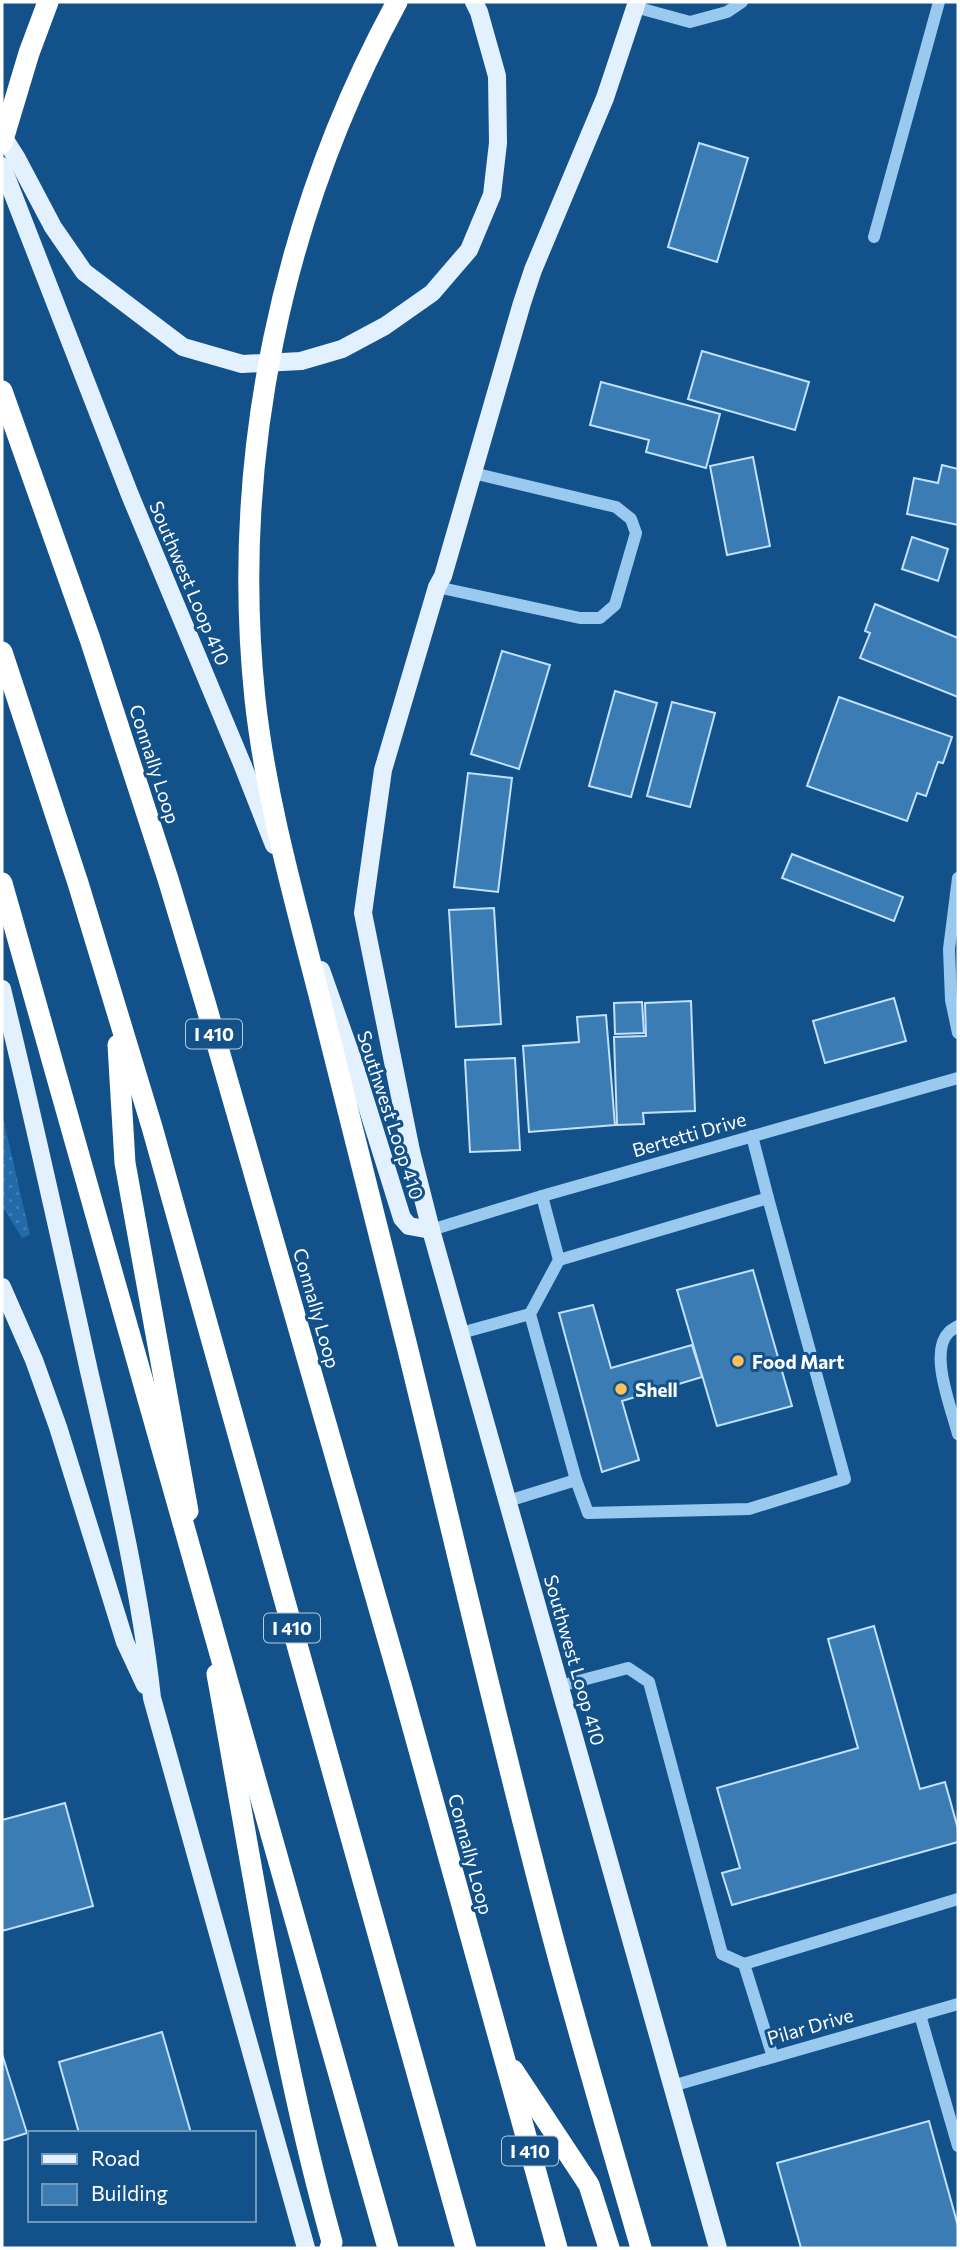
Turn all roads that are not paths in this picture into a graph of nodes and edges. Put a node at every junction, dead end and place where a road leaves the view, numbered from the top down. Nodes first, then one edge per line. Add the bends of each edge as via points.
1 (48, 2) edge
2 (397, 2) edge
3 (474, 2) edge
4 (742, 2) edge
5 (939, 2) edge
6 (636, 5) edge
7 (2, 135) edge
8 (2, 143) edge
9 (2, 166) edge
10 (874, 237) dead end
11 (2, 391) edge
12 (473, 473) junction
13 (437, 587) junction
14 (2, 652) edge
15 (958, 878) edge
16 (2, 883) edge
17 (2, 989) edge
18 (116, 1008) junction
19 (958, 1033) edge
20 (958, 1078) edge
21 (752, 1136) junction
22 (542, 1196) junction
23 (768, 1198) junction
24 (431, 1230) junction
25 (559, 1260) junction
26 (2, 1287) edge
27 (530, 1314) junction
28 (958, 1326) edge
29 (461, 1333) junction
30 (958, 1434) edge
31 (576, 1480) junction
32 (508, 1501) junction
33 (560, 1686) junction
34 (152, 1698) junction
35 (958, 1899) edge
36 (744, 1964) junction
37 (958, 2004) edge
38 (920, 2015) junction
39 (503, 2054) junction
40 (773, 2057) junction
41 (672, 2086) junction
42 (958, 2146) edge
43 (306, 2248) edge
44 (330, 2248) edge
45 (388, 2248) edge
46 (466, 2248) edge
47 (557, 2248) edge
48 (609, 2248) edge
49 (641, 2248) edge
50 (718, 2248) edge

1 - 8 highway, bridge
2 - 49 highway, bridge via 352,93 317,180 289,269 271,351 258,433 250,548 256,704 285,862 536,1871
3 - 7 main road via 497,76 498,143 492,195 469,250 423,300 385,326 322,355 242,364 183,347 84,272 48,219
4 - 6 street via 727,12 691,22
5 - 10 street
6 - 12 main road via 605,98 533,270
9 - 24 main road, Southwest Loop 410 via 313,946 402,1218 409,1226
11 - 39 highway, Connally Loop / I 410 via 168,879
12 - 13 main road
12 - 13 street via 616,507 631,519 636,533 614,605 600,618 580,618
13 - 24 main road via 383,770 363,913
14 - 18 highway, I 410
15 - 19 street via 949,949
16 - 45 highway, bridge
17 - 34 main road via 103,1433 145,1636
18 - 44 highway via 125,1163 285,2050
18 - 46 highway, I 410
20 - 21 street, Bertetti Drive
21 - 22 street, Bertetti Drive
21 - 23 street
22 - 24 street, Bertetti Drive
22 - 25 street
23 - 25 street
23 - 31 street via 845,1479 749,1509 588,1513
24 - 29 main road, Southwest Loop 410
25 - 27 street
26 - 34 main road via 58,1427 124,1642
27 - 29 street
27 - 31 street
28 - 30 street via 947,1333 941,1350 941,1371
29 - 32 main road, Southwest Loop 410
31 - 32 street
32 - 33 main road, Southwest Loop 410
33 - 36 street via 628,1668 649,1682 722,1954
33 - 41 main road, Southwest Loop 410
34 - 43 main road
35 - 36 street
36 - 40 street
37 - 38 street, Pilar Drive
38 - 40 street, Pilar Drive
38 - 42 street
39 - 47 highway, Connally Loop / I 410
39 - 48 highway via 589,2185
40 - 41 street, Pilar Drive
41 - 50 main road, Southwest Loop 410

